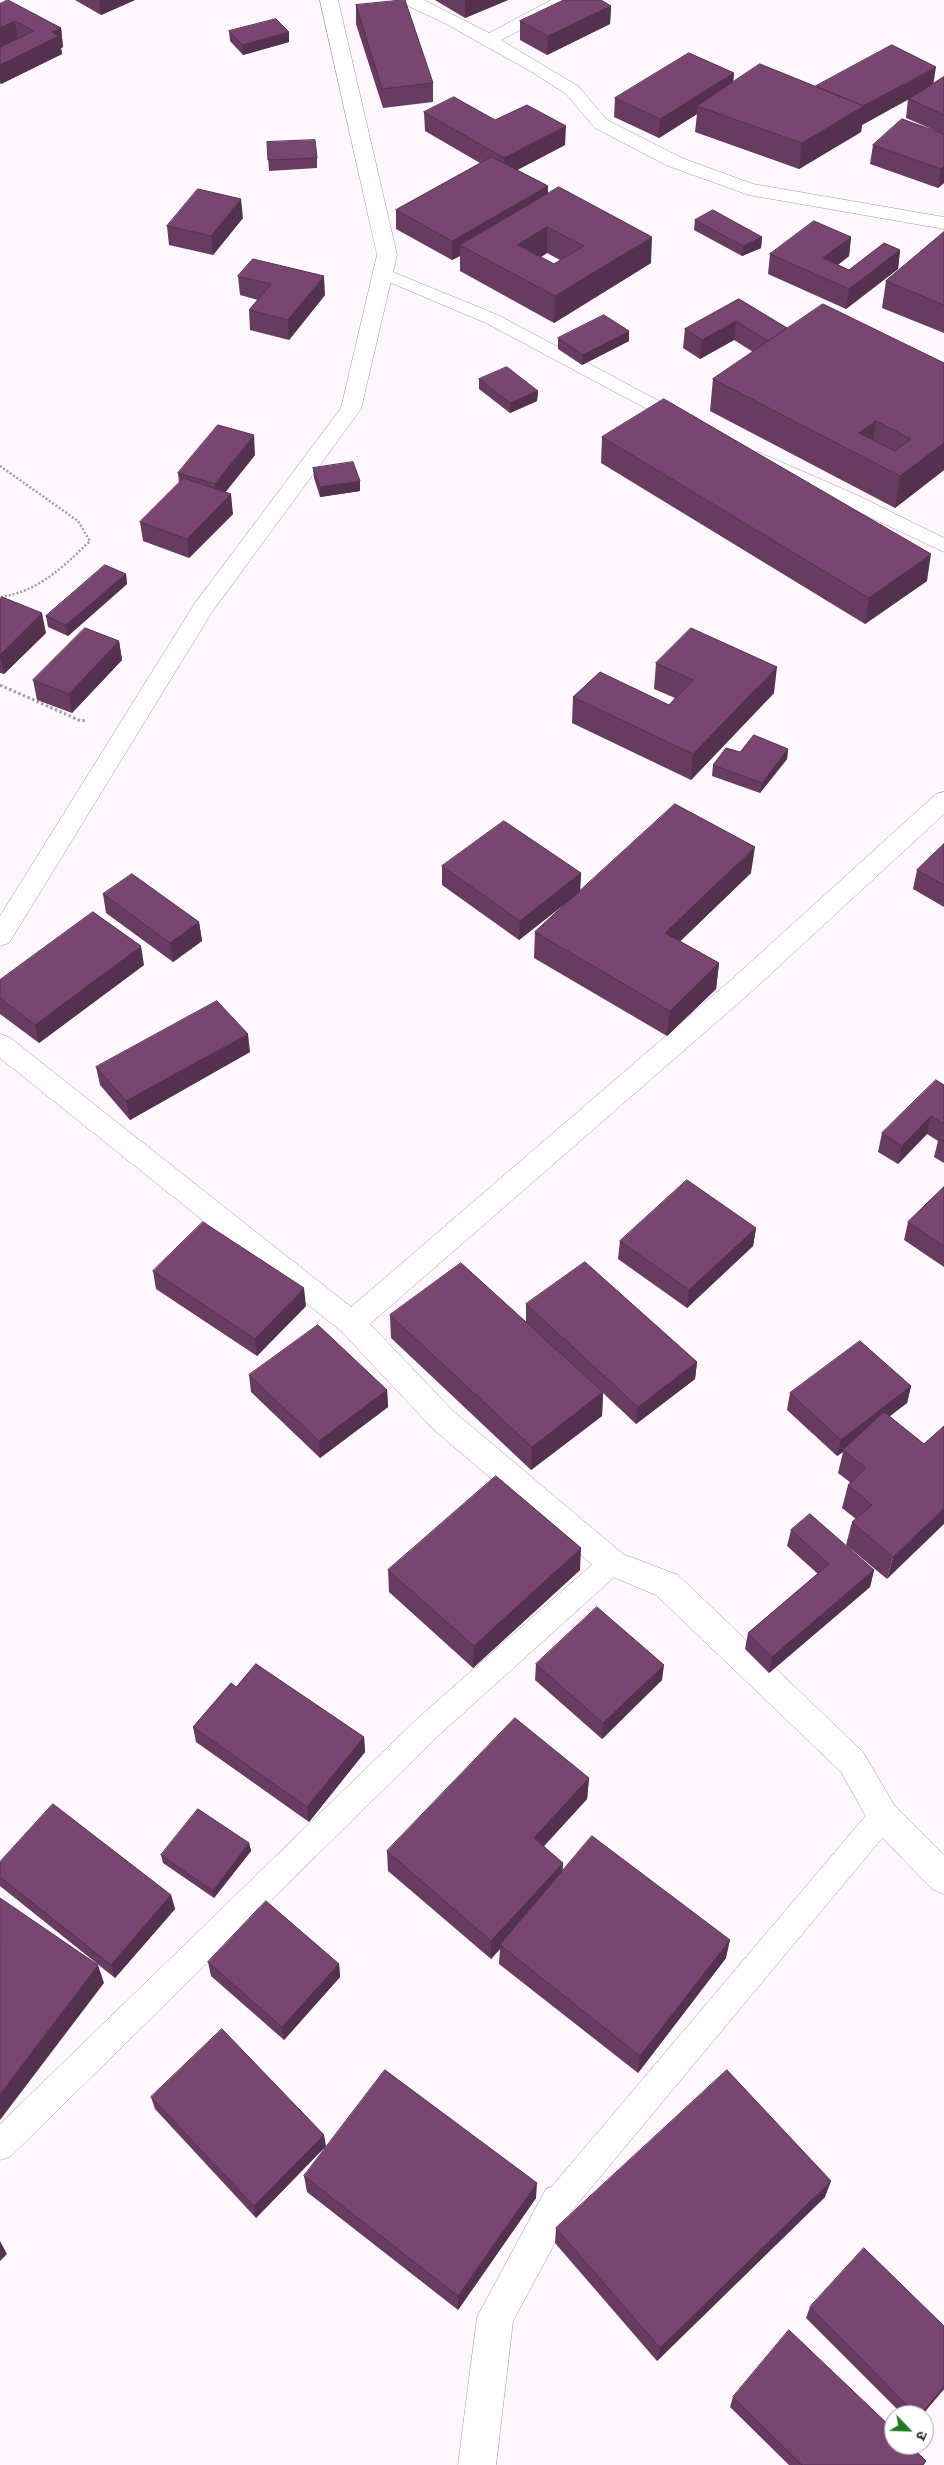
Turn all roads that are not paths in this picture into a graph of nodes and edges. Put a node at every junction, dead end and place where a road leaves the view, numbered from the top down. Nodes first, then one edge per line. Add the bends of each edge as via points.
1 (329, 0) edge
2 (410, 0) edge
3 (564, 0) edge
4 (489, 40) junction
5 (944, 223) edge
6 (383, 273) junction
7 (696, 427) edge
8 (745, 451) edge
9 (944, 546) edge
10 (944, 800) edge
11 (0, 937) edge
12 (0, 1044) edge
13 (351, 1323) junction
14 (612, 1563) junction
15 (883, 1816) junction
16 (944, 1878) edge
17 (0, 2146) edge
18 (559, 2202) joint
19 (477, 2465) edge

1 - 6 street via 388,254
2 - 4 street
3 - 4 street
4 - 5 street via 572,90 601,124 675,162 749,189
6 - 7 lane via 492,319
6 - 11 street via 351,409 203,608
8 - 9 lane via 850,498
10 - 13 street via 742,986
12 - 13 street
13 - 14 street via 443,1420
14 - 15 street via 666,1585 852,1762
14 - 17 lane via 428,1727
15 - 16 street
15 - 18 lane
18 - 19 street via 495,2317

